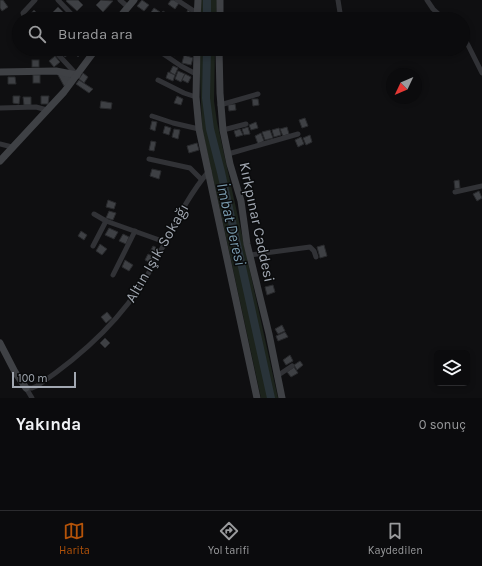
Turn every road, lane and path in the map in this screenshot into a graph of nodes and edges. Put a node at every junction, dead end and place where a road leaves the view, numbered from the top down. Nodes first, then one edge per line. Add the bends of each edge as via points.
1 (35, 0) edge
2 (58, 0) edge
3 (120, 0) edge
4 (134, 0) edge
5 (177, 0) edge
6 (198, 0) edge
7 (220, 0) edge
8 (338, 0) edge
9 (427, 0) edge
10 (128, 7) junction
11 (24, 12) edge
12 (69, 12) edge
13 (124, 12) edge
14 (192, 12) edge
15 (197, 12) edge
16 (220, 12) edge
17 (340, 12) edge
18 (435, 12) edge
19 (470, 49) edge
20 (60, 56) edge
21 (91, 56) edge
22 (166, 56) edge
23 (197, 56) edge
24 (219, 56) edge
25 (0, 72) edge
26 (482, 73) edge
27 (77, 74) junction
28 (196, 74) junction
29 (158, 80) dead end
30 (258, 94) dead end
31 (196, 97) junction
32 (220, 105) junction
33 (0, 108) edge
34 (47, 110) junction
35 (152, 116) dead end
36 (246, 124) dead end
37 (199, 129) junction
38 (223, 130) junction
39 (298, 134) dead end
40 (0, 144) edge
41 (12, 147) junction
42 (228, 154) junction
43 (149, 159) dead end
44 (0, 162) edge
45 (209, 171) junction
46 (202, 179) junction
47 (482, 186) edge
48 (455, 192) dead end
49 (94, 214) dead end
50 (106, 221) junction
51 (135, 231) junction
52 (165, 242) junction
53 (93, 246) dead end
54 (250, 255) junction
55 (316, 257) dead end
56 (113, 275) dead end
57 (0, 343) edge
58 (292, 366) dead end
59 (277, 376) junction
60 (26, 388) junction
61 (32, 398) edge
62 (257, 398) edge
63 (282, 398) edge

1 - 11 street
2 - 12 street
3 - 10 street
4 - 10 street
5 - 14 street
6 - 15 street
7 - 16 street
8 - 17 street
9 - 18 street
10 - 13 street
19 - 26 street
20 - 27 street
21 - 27 street
22 - 28 street
23 - 28 street
24 - 32 street, Kırkpınar Caddesi
25 - 27 street via 56,71
27 - 34 street
28 - 31 street
29 - 31 street
30 - 32 street
31 - 37 street
32 - 38 street, Kırkpınar Caddesi
33 - 34 street via 36,107
34 - 41 street
35 - 37 street
36 - 38 street
37 - 45 street
38 - 42 street, Kırkpınar Caddesi
39 - 42 street
40 - 41 street
41 - 44 street
42 - 54 street, Kırkpınar Caddesi via 241,201
43 - 46 street via 190,168
45 - 46 street, Altın Işık Sokağı
45 - 62 street
46 - 52 street, Altın Işık Sokağı
47 - 48 street
49 - 50 street
50 - 51 street
50 - 53 street
51 - 52 street
51 - 56 street
52 - 60 street, Altın Işık Sokağı via 139,289 112,322 89,346 44,381 32,388
54 - 55 street via 310,247
54 - 59 street, Kırkpınar Caddesi
57 - 60 street
58 - 59 street
59 - 63 street, Kırkpınar Caddesi
60 - 61 street

